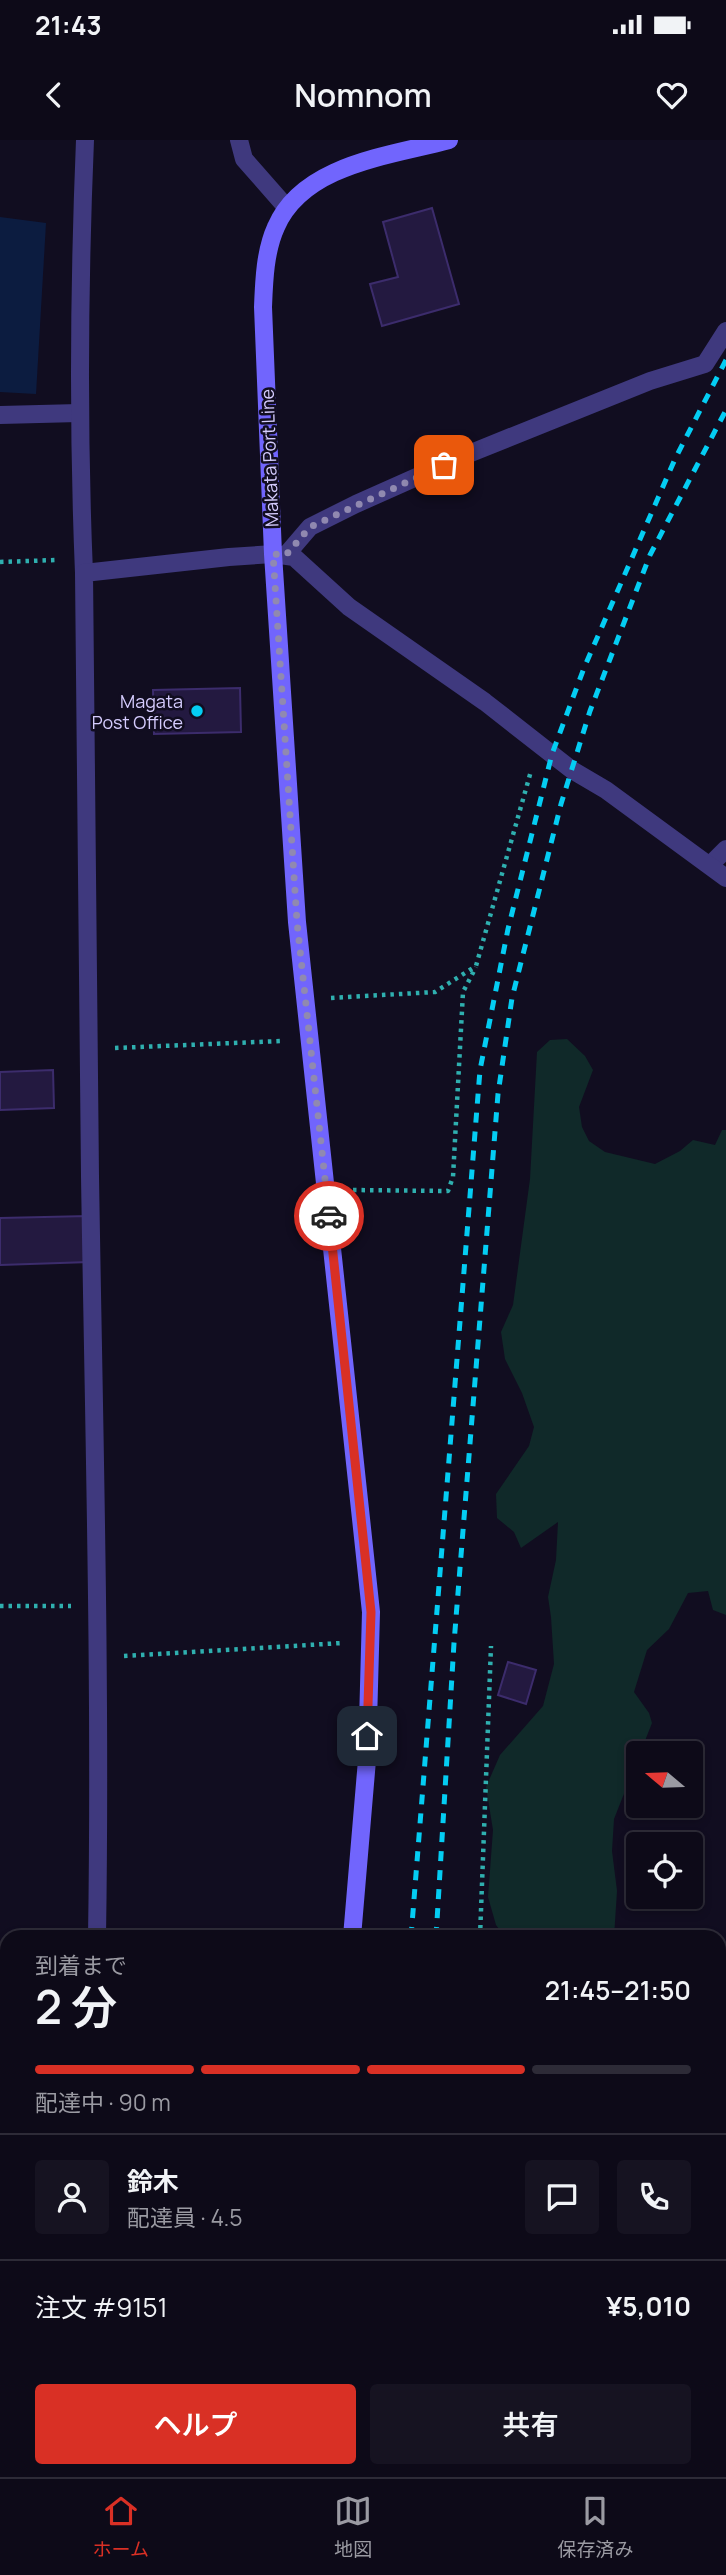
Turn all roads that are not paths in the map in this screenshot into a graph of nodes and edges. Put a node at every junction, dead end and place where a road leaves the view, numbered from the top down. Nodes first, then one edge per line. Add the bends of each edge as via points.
1 (85, 140) edge
2 (239, 140) edge
3 (449, 140) edge
4 (287, 208) junction
5 (726, 331) edge
6 (79, 413) junction
7 (0, 415) edge
8 (279, 554) junction
9 (84, 566) junction
10 (726, 849) edge
11 (710, 865) junction
12 (726, 878) edge
13 (97, 1930) edge
14 (353, 1930) edge
15 (726, 2107) edge
16 (726, 2116) edge

1 - 6 street
2 - 4 street via 244,159
3 - 4 main road, Makata Port Line via 318,179
4 - 8 main road, Makata Port Line via 268,251 262,307
5 - 8 street via 705,364 650,381 356,504 310,527
6 - 7 street
6 - 9 street
8 - 9 street
8 - 11 street via 304,565 348,607
8 - 14 main road, Makata Port Line via 297,922 371,1612 366,1760
9 - 13 street via 98,1658
10 - 11 street
11 - 12 street
15 - 16 street

